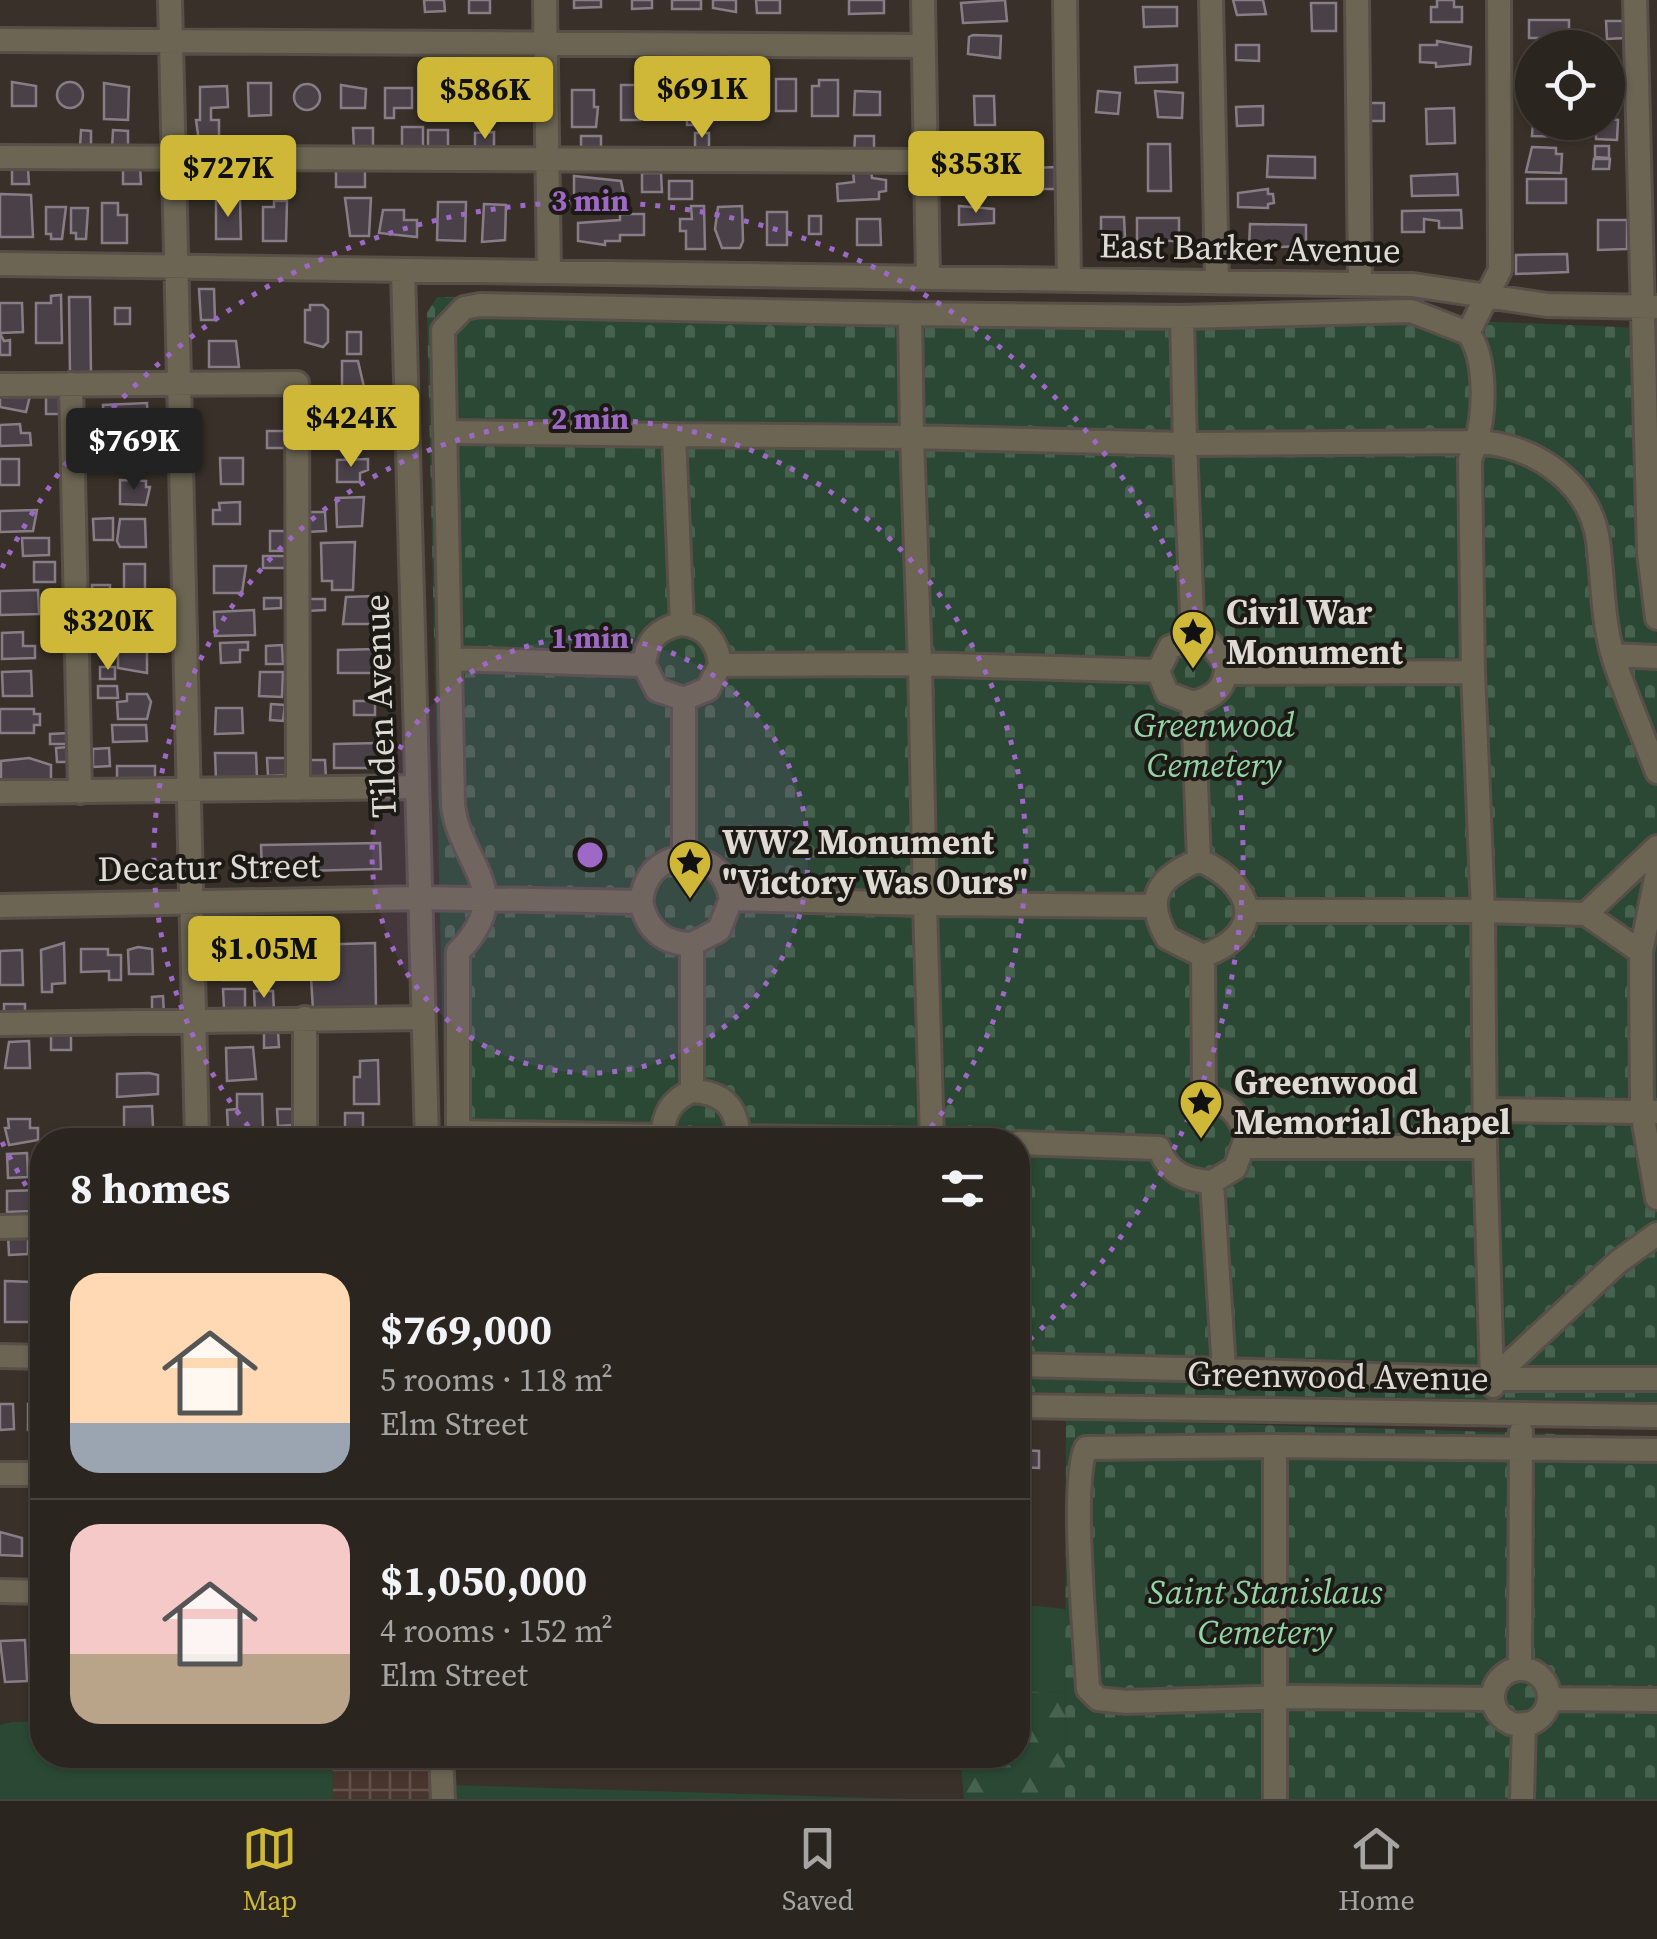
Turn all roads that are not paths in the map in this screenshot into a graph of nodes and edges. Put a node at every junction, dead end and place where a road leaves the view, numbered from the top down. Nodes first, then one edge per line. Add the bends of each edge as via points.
1 (170, 0) edge
2 (545, 0) edge
3 (923, 0) edge
4 (1065, 0) edge
5 (1211, 0) edge
6 (1357, 0) edge
7 (1499, 0) edge
8 (1635, 0) edge
9 (0, 40) edge
10 (171, 42) junction
11 (545, 46) junction
12 (924, 46) junction
13 (0, 157) edge
14 (176, 158) junction
15 (547, 160) junction
16 (926, 161) junction
17 (0, 264) edge
18 (180, 266) junction
19 (404, 270) junction
20 (549, 272) junction
21 (928, 278) junction
22 (1069, 280) junction
23 (1217, 282) junction
24 (1360, 284) junction
25 (1487, 294) junction
26 (1651, 306) edge
27 (910, 314) junction
28 (1182, 317) junction
29 (1468, 333) junction
30 (182, 382) junction
31 (71, 384) junction
32 (0, 385) edge
33 (447, 432) junction
34 (674, 435) junction
35 (912, 436) junction
36 (1476, 442) junction
37 (1185, 444) junction
38 (1657, 618) edge
39 (682, 624) junction
40 (1193, 639) junction
41 (1613, 655) junction
42 (1657, 656) edge
43 (450, 659) junction
44 (920, 664) junction
45 (644, 665) junction
46 (720, 665) junction
47 (1158, 671) junction
48 (1474, 672) junction
49 (1226, 673) junction
50 (684, 700) junction
51 (1193, 703) junction
52 (1657, 772) edge
53 (417, 787) junction
54 (298, 790) junction
55 (0, 792) edge
56 (80, 792) junction
57 (191, 792) junction
58 (1657, 847) edge
59 (684, 856) junction
60 (1200, 860) junction
61 (1657, 873) edge
62 (420, 898) junction
63 (484, 899) junction
64 (730, 900) junction
65 (641, 902) junction
66 (194, 903) junction
67 (925, 904) junction
68 (0, 906) edge
69 (1155, 906) junction
70 (1247, 911) junction
71 (1483, 912) junction
72 (1586, 914) junction
73 (692, 944) junction
74 (1641, 952) junction
75 (1203, 956) junction
76 (1648, 989) edge
77 (305, 1018) junction
78 (424, 1018) junction
79 (195, 1021) junction
80 (0, 1024) edge
81 (692, 1092) junction
82 (1486, 1110) junction
83 (1649, 1112) edge
84 (197, 1128) edge
85 (305, 1128) edge
86 (427, 1128) edge
87 (458, 1128) edge
88 (663, 1128) edge
89 (738, 1128) edge
90 (933, 1128) edge
91 (1030, 1143) edge
92 (1245, 1147) junction
93 (1484, 1147) junction
94 (1212, 1182) junction
95 (1657, 1198) edge
96 (30, 1226) edge
97 (0, 1227) edge
98 (1657, 1234) edge
99 (0, 1356) edge
100 (30, 1357) edge
101 (1030, 1365) edge
102 (1224, 1370) junction
103 (1492, 1378) junction
104 (1657, 1379) edge
105 (1030, 1406) edge
106 (1494, 1413) junction
107 (1521, 1414) junction
108 (1657, 1416) edge
109 (1275, 1446) junction
110 (1521, 1448) junction
111 (1657, 1450) edge
112 (0, 1474) edge
113 (30, 1474) edge
114 (0, 1591) edge
115 (30, 1592) edge
116 (1520, 1669) junction
117 (1274, 1698) junction
118 (1493, 1699) junction
119 (1550, 1699) junction
120 (1657, 1700) edge
121 (1524, 1724) junction
122 (442, 1768) edge
123 (443, 1799) edge
124 (1275, 1799) edge
125 (1522, 1799) edge

1 - 10 street
2 - 11 street
3 - 12 street
4 - 22 street
5 - 23 street
6 - 24 street
7 - 25 street via 1500,270
8 - 26 street
9 - 10 street
10 - 11 street
10 - 14 street
11 - 12 street
11 - 15 street
12 - 16 street
13 - 14 street
14 - 15 street
14 - 18 street
15 - 16 street
15 - 20 street
16 - 21 street
17 - 18 street, East Barker Avenue
18 - 19 street, East Barker Avenue
18 - 30 street
19 - 20 street, East Barker Avenue
19 - 53 street, Tilden Avenue
20 - 21 street, East Barker Avenue
21 - 22 street, East Barker Avenue
22 - 23 street, East Barker Avenue
23 - 24 street, East Barker Avenue
24 - 25 street, East Barker Avenue
25 - 26 street, East Barker Avenue via 1547,304
25 - 29 street
26 - 38 street via 1649,553
27 - 28 street
27 - 33 street via 464,308 443,330
27 - 35 street
28 - 29 street via 1411,310
28 - 37 street
29 - 36 street via 1479,358
30 - 31 street
30 - 54 street via 297,383
30 - 57 street
31 - 32 street
31 - 56 street
33 - 34 street
33 - 43 street
34 - 35 street
34 - 39 street
35 - 37 street
35 - 44 street
36 - 37 street
36 - 41 street via 1534,456 1566,478 1587,505 1598,539
36 - 48 street via 1470,460
37 - 40 street
39 - 45 street via 658,632
39 - 46 street via 708,634
40 - 47 street via 1170,648
40 - 49 street via 1218,650
41 - 42 street
41 - 52 street
43 - 45 street
43 - 63 street via 456,834 474,856
44 - 46 street
44 - 47 street
44 - 67 street
45 - 50 street via 658,690
46 - 50 street via 708,690
47 - 51 street via 1167,693
48 - 49 street
48 - 71 street
49 - 51 street via 1216,694
50 - 59 street
51 - 60 street
53 - 54 street
53 - 62 street, Tilden Avenue
54 - 57 street
55 - 56 street
56 - 57 street
57 - 66 street
58 - 72 street
59 - 64 street via 721,872
59 - 65 street via 654,870
60 - 69 street via 1170,873
60 - 70 street via 1241,887
61 - 74 street
62 - 63 street, Decatur Street
62 - 66 street, Decatur Street
62 - 78 street, Tilden Avenue
63 - 65 street, Decatur Street
63 - 87 street via 476,930 458,952
64 - 67 street
64 - 73 street via 719,930
65 - 73 street via 657,934
66 - 68 street, Decatur Street
66 - 79 street
67 - 69 street
67 - 90 street
69 - 75 street via 1167,938
70 - 71 street
70 - 75 street via 1228,948
71 - 72 street
71 - 82 street
72 - 74 street
73 - 81 street
74 - 76 street
75 - 92 street via 1204,1097 1236,1113
76 - 83 street
77 - 78 street
77 - 79 street
77 - 85 street
78 - 86 street, Tilden Avenue
79 - 80 street
79 - 84 street
81 - 88 street via 671,1105
81 - 89 street via 711,1092 728,1102
82 - 83 street
82 - 93 street
83 - 95 street
91 - 94 street via 1159,1148 1182,1177
92 - 93 street
92 - 94 street via 1235,1168
93 - 103 street
94 - 102 street
96 - 97 street
98 - 103 street
99 - 100 street
101 - 102 street
102 - 103 street
103 - 104 street
103 - 106 street
105 - 106 street, Greenwood Avenue
106 - 107 street, Greenwood Avenue
107 - 108 street, Greenwood Avenue
107 - 110 street
109 - 110 street
109 - 117 street
109 - 117 street via 1086,1448 1080,1518 1088,1689 1098,1699
110 - 111 street
110 - 116 street
112 - 113 street
114 - 115 street
116 - 118 street via 1497,1682
116 - 119 street via 1544,1681
117 - 118 street
117 - 124 street
118 - 121 street via 1506,1720
119 - 120 street
119 - 121 street via 1543,1714
121 - 125 street
122 - 123 street

